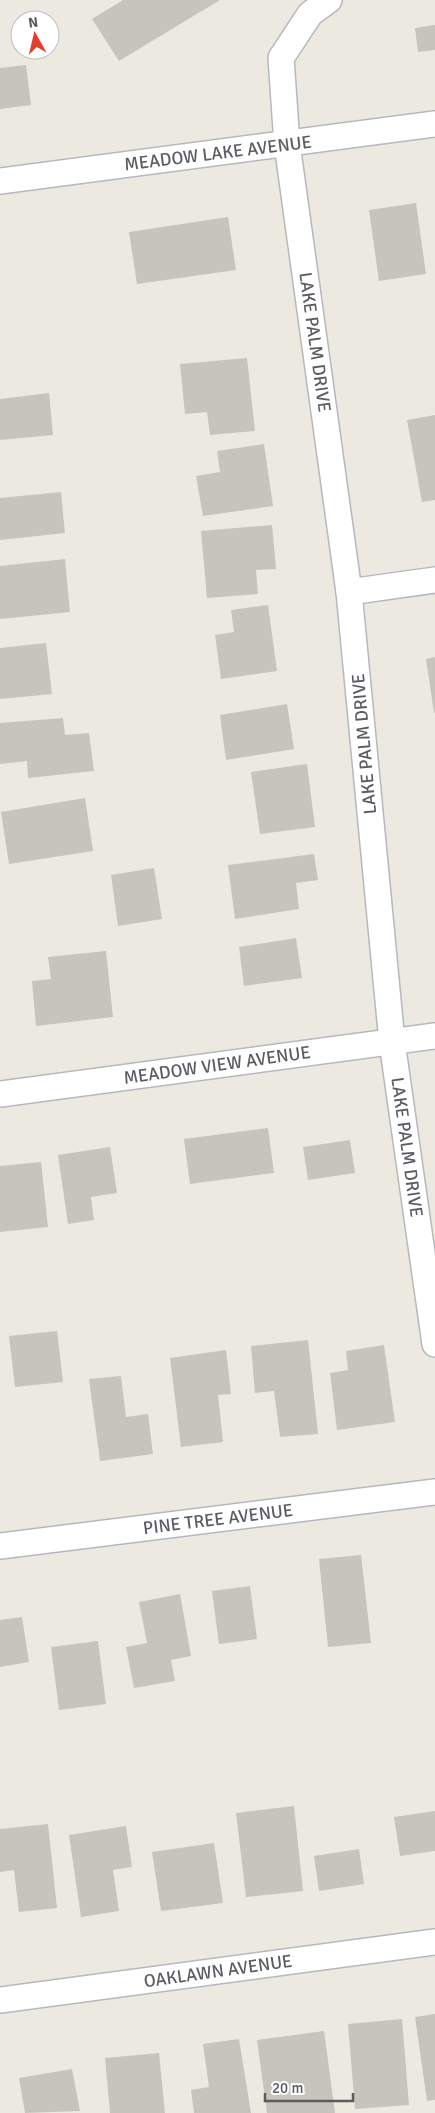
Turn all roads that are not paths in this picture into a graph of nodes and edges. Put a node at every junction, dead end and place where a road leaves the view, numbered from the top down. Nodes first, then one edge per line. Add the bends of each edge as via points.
1 (329, 0) edge
2 (435, 124) edge
3 (287, 144) junction
4 (0, 181) edge
5 (435, 580) edge
6 (349, 592) junction
7 (435, 1036) edge
8 (392, 1042) junction
9 (0, 1094) edge
10 (435, 1344) edge
11 (435, 1492) edge
12 (0, 1546) edge
13 (435, 1942) edge
14 (0, 2000) edge

1 - 3 street, LAKE PALM DRIVE via 310,14 281,58
2 - 3 street, MEADOW LAKE AVENUE
3 - 4 street, MEADOW LAKE AVENUE
3 - 6 street, LAKE PALM DRIVE
5 - 6 street
6 - 8 street, LAKE PALM DRIVE
7 - 8 street, MEADOW VIEW AVENUE
8 - 9 street, MEADOW VIEW AVENUE
8 - 10 street, LAKE PALM DRIVE
11 - 12 street, PINE TREE AVENUE
13 - 14 street, OAKLAWN AVENUE

